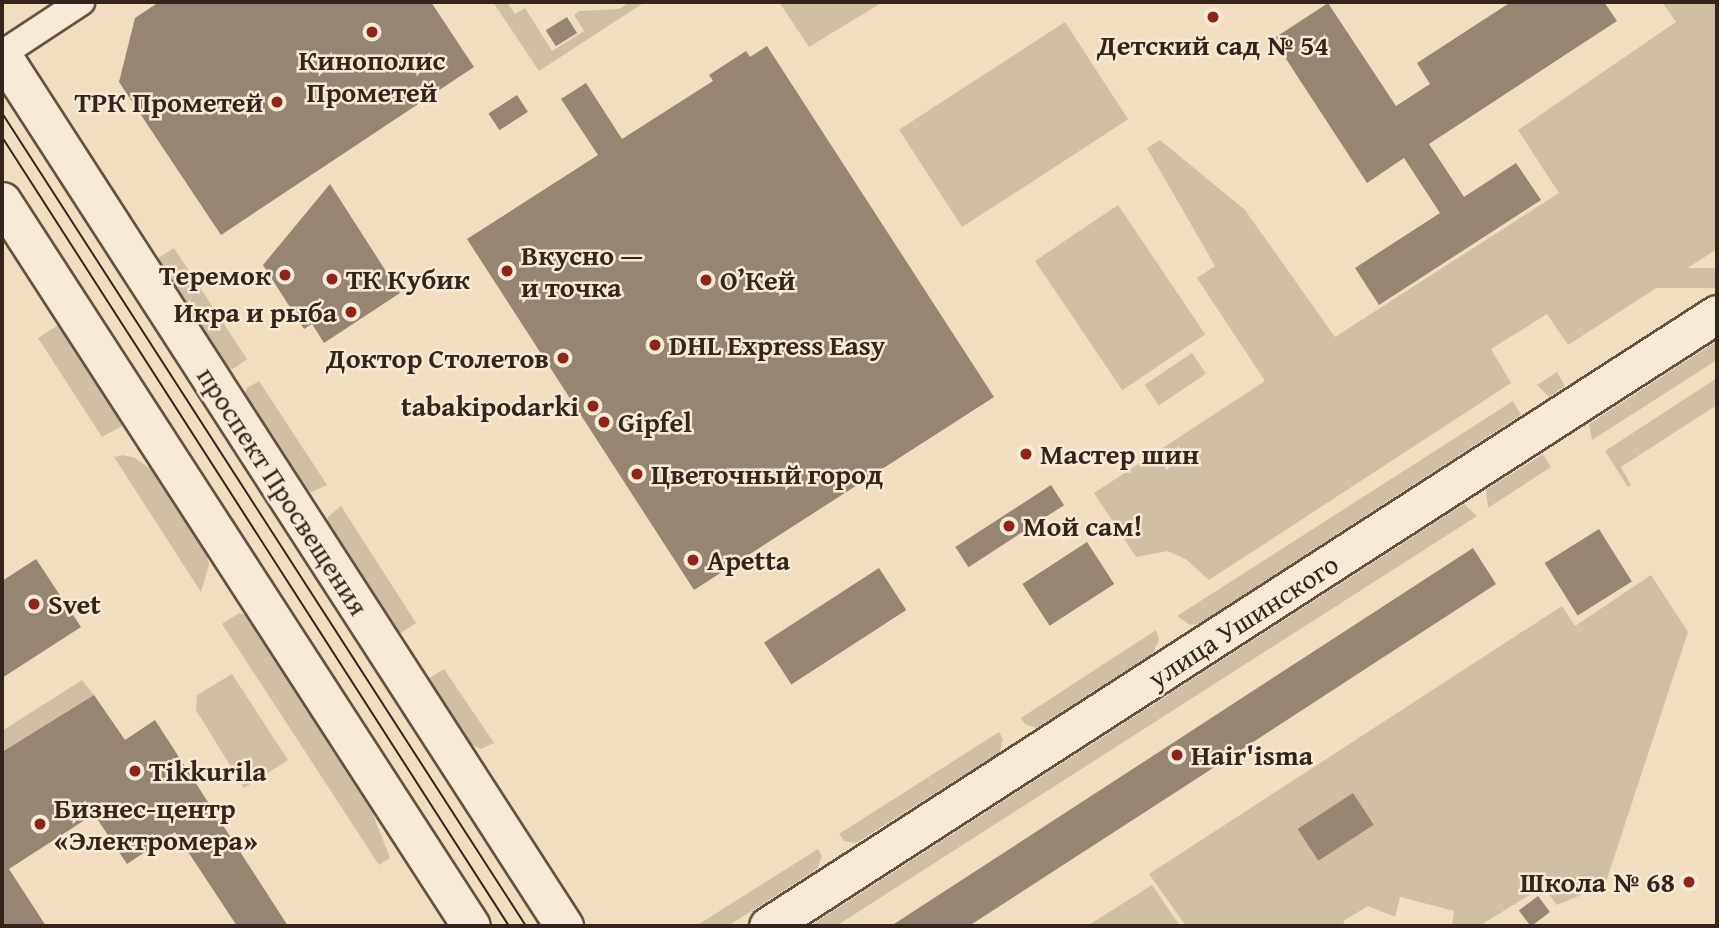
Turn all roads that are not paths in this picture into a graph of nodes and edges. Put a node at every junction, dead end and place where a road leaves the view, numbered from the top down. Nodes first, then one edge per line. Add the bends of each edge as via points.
1 (81, 2) edge
2 (2, 54) edge
3 (2, 201) edge
4 (1717, 314) edge
5 (471, 926) edge
6 (564, 926) edge
7 (768, 926) edge

1 - 2 street
2 - 6 main road, проспект Просвещения
3 - 5 main road
4 - 7 main road, улица Ушинского

